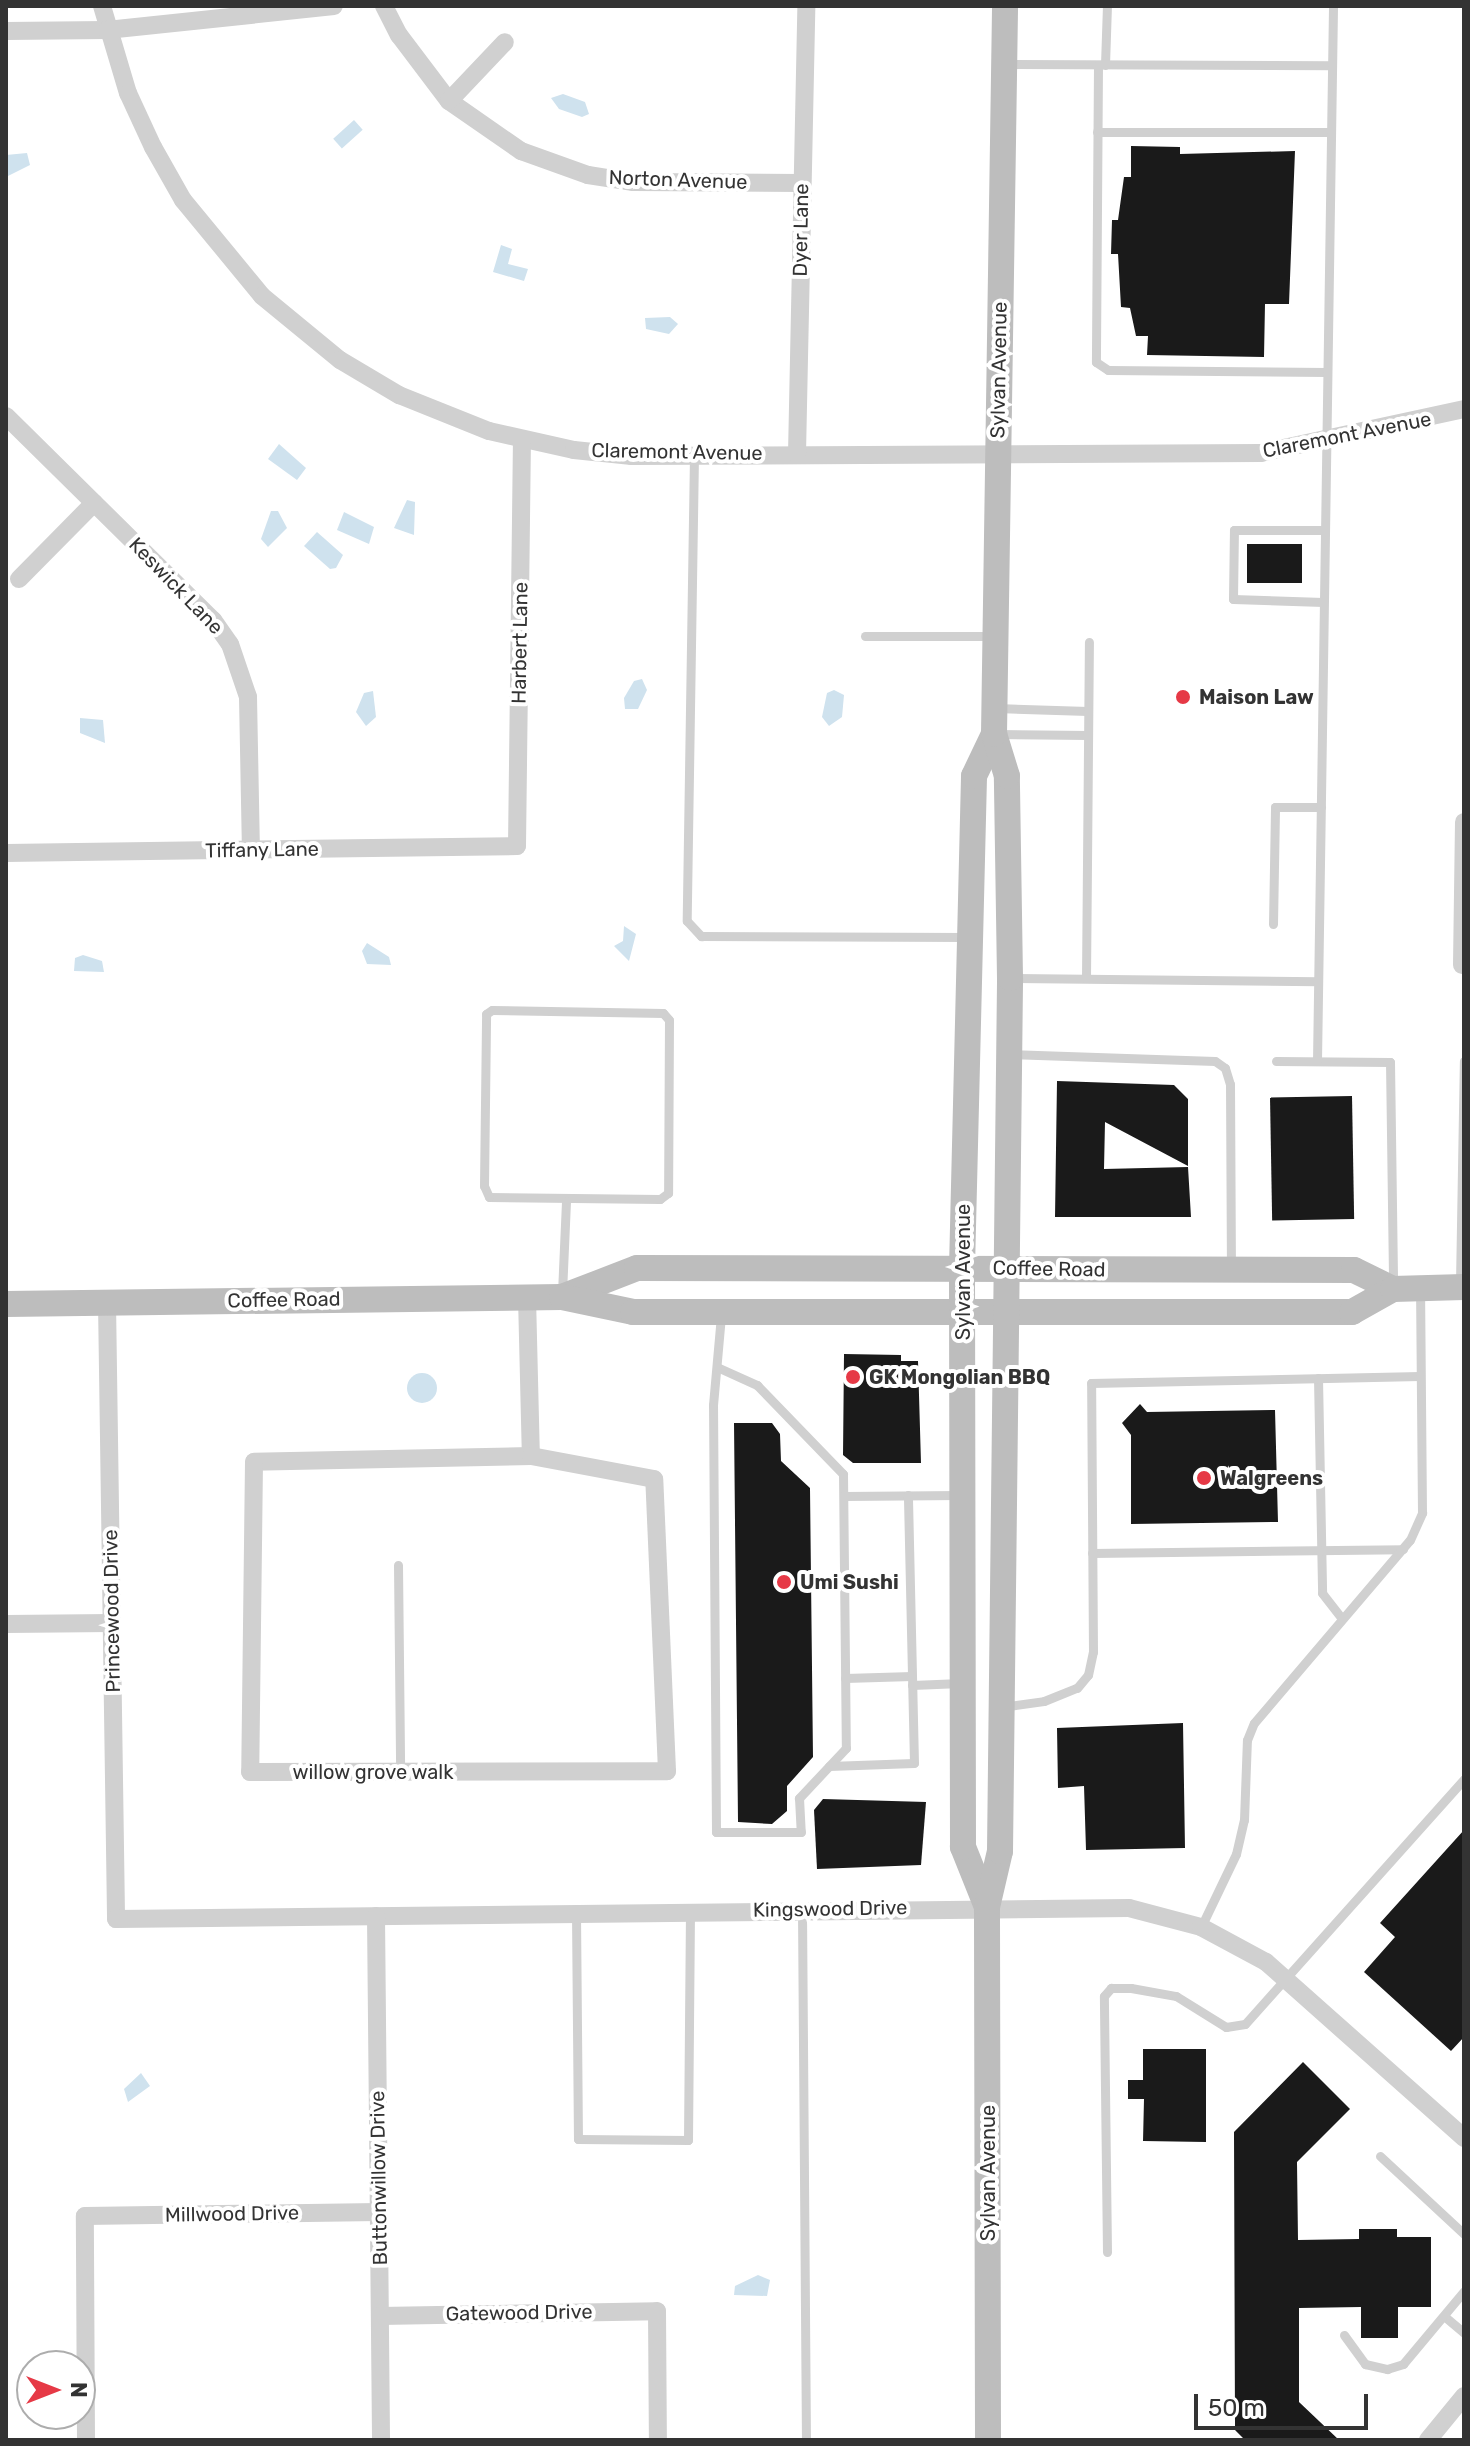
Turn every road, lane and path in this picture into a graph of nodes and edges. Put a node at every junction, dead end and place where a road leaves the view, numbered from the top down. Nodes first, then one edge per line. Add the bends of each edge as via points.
1 (102, 6) edge
2 (334, 6) edge
3 (384, 6) edge
4 (806, 6) edge
5 (1005, 6) edge
6 (1107, 6) edge
7 (1333, 6) edge
8 (107, 30) junction
9 (6, 31) edge
10 (505, 42) dead end
11 (1004, 64) junction
12 (1102, 65) junction
13 (1332, 65) junction
14 (449, 101) junction
15 (1097, 132) junction
16 (1331, 132) junction
17 (802, 183) junction
18 (1327, 372) junction
19 (1464, 409) edge
20 (6, 416) edge
21 (522, 440) junction
22 (1326, 442) junction
23 (998, 453) junction
24 (797, 454) junction
25 (694, 455) junction
26 (94, 503) junction
27 (1325, 530) junction
28 (19, 579) dead end
29 (1323, 602) junction
30 (865, 636) dead end
31 (995, 636) junction
32 (1089, 642) dead end
33 (1088, 711) junction
34 (994, 721) junction
35 (1088, 735) junction
36 (1321, 807) junction
37 (1464, 822) edge
38 (517, 846) joint
39 (251, 850) junction
40 (6, 853) edge
41 (1273, 924) dead end
42 (969, 937) junction
43 (1462, 965) edge
44 (1010, 978) junction
45 (1086, 978) junction
46 (1318, 981) junction
47 (1008, 1054) junction
48 (1276, 1061) dead end
49 (1317, 1061) junction
50 (1463, 1061) edge
51 (566, 1201) junction
52 (962, 1268) junction
53 (1004, 1268) junction
54 (1231, 1272) junction
55 (1462, 1287) edge
56 (1420, 1288) junction
57 (1393, 1289) junction
58 (527, 1297) junction
59 (562, 1297) junction
60 (107, 1302) junction
61 (6, 1304) edge
62 (1003, 1311) junction
63 (721, 1312) junction
64 (963, 1312) junction
65 (717, 1367) junction
66 (1420, 1376) junction
67 (1318, 1378) junction
68 (531, 1456) junction
69 (908, 1495) junction
70 (963, 1495) junction
71 (844, 1496) junction
72 (1403, 1549) junction
73 (1321, 1551) junction
74 (1092, 1553) junction
75 (398, 1565) dead end
76 (1341, 1617) junction
77 (112, 1623) junction
78 (6, 1624) edge
79 (845, 1678) junction
80 (912, 1680) junction
81 (963, 1683) junction
82 (1001, 1707) junction
83 (829, 1766) junction
84 (400, 1771) junction
85 (1464, 1779) edge
86 (987, 1907) junction
87 (802, 1910) junction
88 (690, 1911) junction
89 (576, 1913) junction
90 (376, 1916) junction
91 (116, 1919) joint
92 (1201, 1927) junction
93 (1285, 1980) junction
94 (1464, 2138) edge
95 (1380, 2156) dead end
96 (379, 2212) junction
97 (1464, 2234) edge
98 (1107, 2252) dead end
99 (1464, 2291) edge
100 (380, 2316) junction
101 (1444, 2316) junction
102 (1464, 2333) edge
103 (1344, 2335) dead end
104 (1464, 2396) edge
105 (86, 2440) edge
106 (381, 2440) edge
107 (658, 2440) edge
108 (806, 2440) edge
109 (988, 2440) edge
110 (1428, 2440) edge

1 - 8 street, Claremont Avenue
2 - 8 street
3 - 14 street, Norton Avenue via 406,46
4 - 17 street, Dyer Lane
5 - 11 main road, Sylvan Avenue
6 - 12 lane
7 - 13 lane
8 - 9 street
8 - 21 street, Claremont Avenue via 128,93 176,187 262,296 340,360 399,395
10 - 14 street
11 - 12 lane
11 - 23 main road, Sylvan Avenue
12 - 13 lane
12 - 15 lane
13 - 16 lane
14 - 17 street, Norton Avenue via 521,151 588,175 633,182
15 - 16 lane
15 - 18 lane via 1100,367
16 - 18 lane
17 - 24 street, Dyer Lane
18 - 22 lane
19 - 22 street, Claremont Avenue
20 - 26 street, Keswick Lane
21 - 25 street, Claremont Avenue via 632,456
21 - 38 street, Harbert Lane
22 - 23 street, Claremont Avenue via 1261,453
22 - 27 lane
23 - 24 street, Claremont Avenue
23 - 31 main road, Sylvan Avenue
24 - 25 street, Claremont Avenue
25 - 42 lane via 687,921 701,936
26 - 28 street
26 - 39 street, Keswick Lane via 213,620 241,669 248,697
27 - 29 lane
27 - 29 lane via 1234,530 1233,599
29 - 36 lane
30 - 31 lane
31 - 34 main road, Sylvan Avenue
32 - 33 lane
33 - 34 lane
33 - 35 lane
34 - 35 lane
34 - 42 main road, Sylvan Avenue via 974,776
34 - 44 main road, Sylvan Avenue via 1007,776
35 - 45 lane
36 - 41 lane via 1275,807
36 - 46 lane
37 - 43 street
38 - 39 street, Tiffany Lane
39 - 40 street, Tiffany Lane
42 - 52 main road, Sylvan Avenue
44 - 45 lane
44 - 47 main road, Sylvan Avenue
45 - 46 lane
46 - 49 lane
47 - 53 main road, Sylvan Avenue
47 - 54 lane via 1215,1061 1225,1068 1230,1084
48 - 49 lane
49 - 57 lane via 1390,1062
50 - 55 lane
51 - 51 lane via 660,1199 668,1193 669,1020 663,1013 486,1014 484,1186 489,1197
51 - 59 lane
52 - 53 main road, Coffee Road
52 - 59 main road, Coffee Road via 637,1268
52 - 64 main road, Sylvan Avenue
53 - 54 main road, Coffee Road
53 - 62 main road, Sylvan Avenue
54 - 57 main road, Coffee Road via 1354,1270
55 - 56 main road, Coffee Road
56 - 57 main road, Coffee Road
56 - 66 lane
57 - 62 main road, Coffee Road via 1352,1312
58 - 59 main road, Coffee Road
58 - 60 main road, Coffee Road
58 - 68 street
59 - 63 main road, Coffee Road via 633,1312
60 - 61 main road, Coffee Road
60 - 77 street, Princewood Drive
62 - 64 main road, Coffee Road
62 - 82 main road, Sylvan Avenue
63 - 64 main road, Coffee Road
63 - 65 lane
64 - 70 main road, Sylvan Avenue
65 - 71 lane via 757,1385 843,1474
65 - 83 lane via 716,1832 801,1832 799,1798
66 - 67 lane
66 - 72 lane via 1422,1513
67 - 73 lane
67 - 74 lane via 1091,1383
68 - 84 street, willow grove walk via 654,1479 667,1771
68 - 84 street, willow grove walk via 254,1462 250,1772
69 - 70 lane
69 - 71 lane
69 - 80 lane
70 - 81 main road, Sylvan Avenue
71 - 79 lane
72 - 73 lane
72 - 76 lane
73 - 74 lane
73 - 76 lane via 1322,1593
74 - 82 lane via 1088,1675 1077,1688 1044,1701
75 - 84 lane
76 - 92 lane via 1254,1723 1247,1740 1244,1820 1236,1854
77 - 78 street
77 - 91 street, Princewood Drive
79 - 80 lane
79 - 83 lane via 846,1748
80 - 81 lane
80 - 83 lane via 914,1763
81 - 86 main road, Sylvan Avenue via 963,1847
82 - 86 main road, Sylvan Avenue via 1000,1851
85 - 93 lane
86 - 87 street, Kingswood Drive
86 - 92 street, Kingswood Drive via 1129,1908
86 - 109 main road, Sylvan Avenue
87 - 88 street, Kingswood Drive
87 - 108 lane
88 - 89 street, Kingswood Drive
88 - 89 lane via 688,2140 578,2139
89 - 90 street, Kingswood Drive
90 - 91 street, Kingswood Drive
90 - 96 street, Buttonwillow Drive
92 - 93 street, Kingswood Drive via 1255,1955
93 - 94 street, Kingswood Drive
93 - 98 lane via 1245,2024 1232,2029 1176,1996 1131,1988 1111,1988 1104,1996
95 - 97 lane
96 - 100 street, Buttonwillow Drive
96 - 105 street, Millwood Drive via 85,2216
99 - 101 lane
100 - 106 street, Buttonwillow Drive
100 - 107 street, Gatewood Drive via 657,2311
101 - 102 lane
101 - 103 lane via 1403,2364 1387,2369 1356,2357
104 - 110 street

